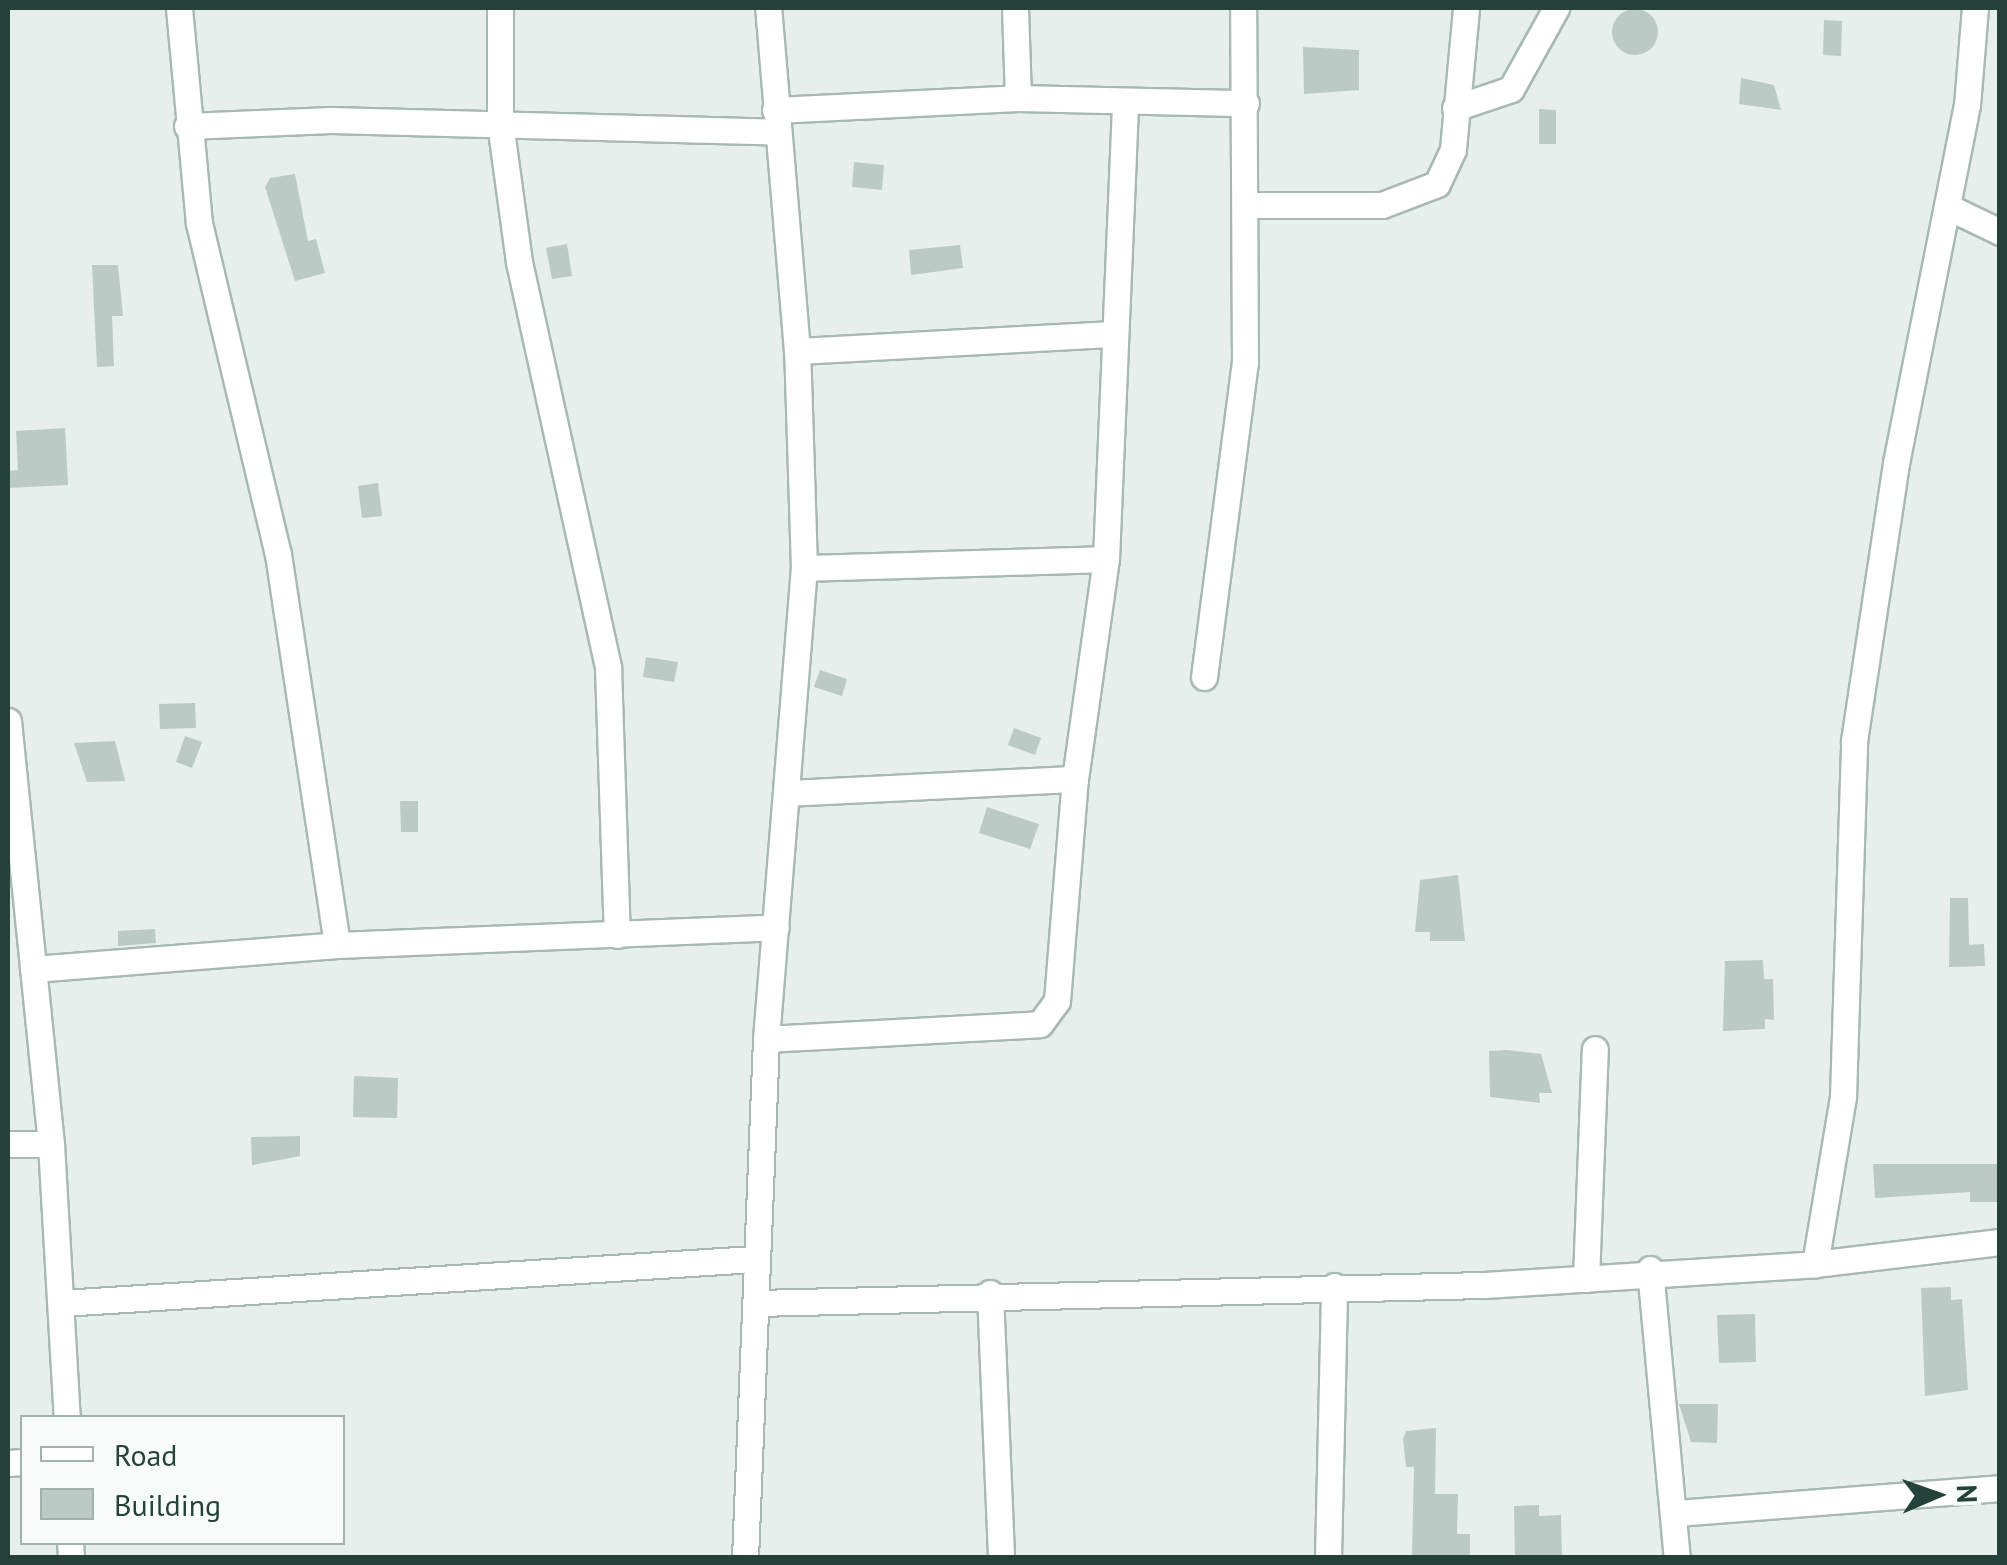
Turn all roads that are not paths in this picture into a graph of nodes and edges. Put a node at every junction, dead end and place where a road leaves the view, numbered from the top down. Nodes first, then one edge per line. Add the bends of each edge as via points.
1 (179, 8) edge
2 (500, 8) edge
3 (768, 8) edge
4 (1016, 8) edge
5 (1244, 8) edge
6 (1466, 8) edge
7 (1556, 8) edge
8 (1975, 8) edge
9 (1018, 98) junction
10 (1125, 101) junction
11 (1246, 103) junction
12 (1455, 108) junction
13 (775, 121) junction
14 (500, 123) junction
15 (188, 126) junction
16 (1248, 206) junction
17 (1948, 207) junction
18 (2000, 232) edge
19 (1115, 334) junction
20 (797, 351) junction
21 (1106, 559) junction
22 (804, 568) junction
23 (1204, 677) dead end
24 (8, 721) edge
25 (1076, 779) junction
26 (787, 793) junction
27 (776, 926) junction
28 (618, 935) junction
29 (337, 944) junction
30 (33, 969) junction
31 (766, 1039) junction
32 (1595, 1049) dead end
33 (8, 1144) edge
34 (51, 1144) junction
35 (2000, 1242) edge
36 (754, 1259) junction
37 (1815, 1264) junction
38 (1650, 1268) junction
39 (1586, 1279) junction
40 (1334, 1286) junction
41 (990, 1294) junction
42 (62, 1303) junction
43 (758, 1303) junction
44 (66, 1415) edge
45 (2000, 1488) edge
46 (1676, 1513) junction
47 (745, 1558) edge
48 (1001, 1558) edge
49 (1328, 1558) edge
50 (1677, 1558) edge

1 - 15 street
2 - 14 street
3 - 13 street
4 - 9 street
5 - 11 street
6 - 12 street
7 - 12 street via 1511,89
8 - 17 street
9 - 10 street
9 - 13 street
10 - 11 street
10 - 19 street
11 - 16 street
12 - 16 street via 1447,171 1408,199
13 - 14 street
13 - 20 street
14 - 15 street
14 - 28 street via 539,382 608,668
15 - 29 street via 220,332 278,554
16 - 23 street via 1237,453
17 - 18 street
17 - 37 street via 1896,464 1854,741 1844,1096
19 - 20 street
19 - 21 street
20 - 22 street
21 - 22 street
21 - 25 street
22 - 26 street
24 - 30 street
25 - 26 street
25 - 31 street via 1057,1001 1040,1024
26 - 27 street
27 - 28 street
27 - 31 street
28 - 29 street
29 - 30 street
30 - 34 street
31 - 36 street
32 - 39 street
33 - 34 street
34 - 42 street
35 - 37 street
36 - 42 street
36 - 43 street
37 - 38 street
38 - 39 street
38 - 46 street
39 - 40 street
40 - 41 street
40 - 49 street
41 - 43 street
41 - 48 street
42 - 44 street
43 - 47 street
45 - 46 street
46 - 50 street

